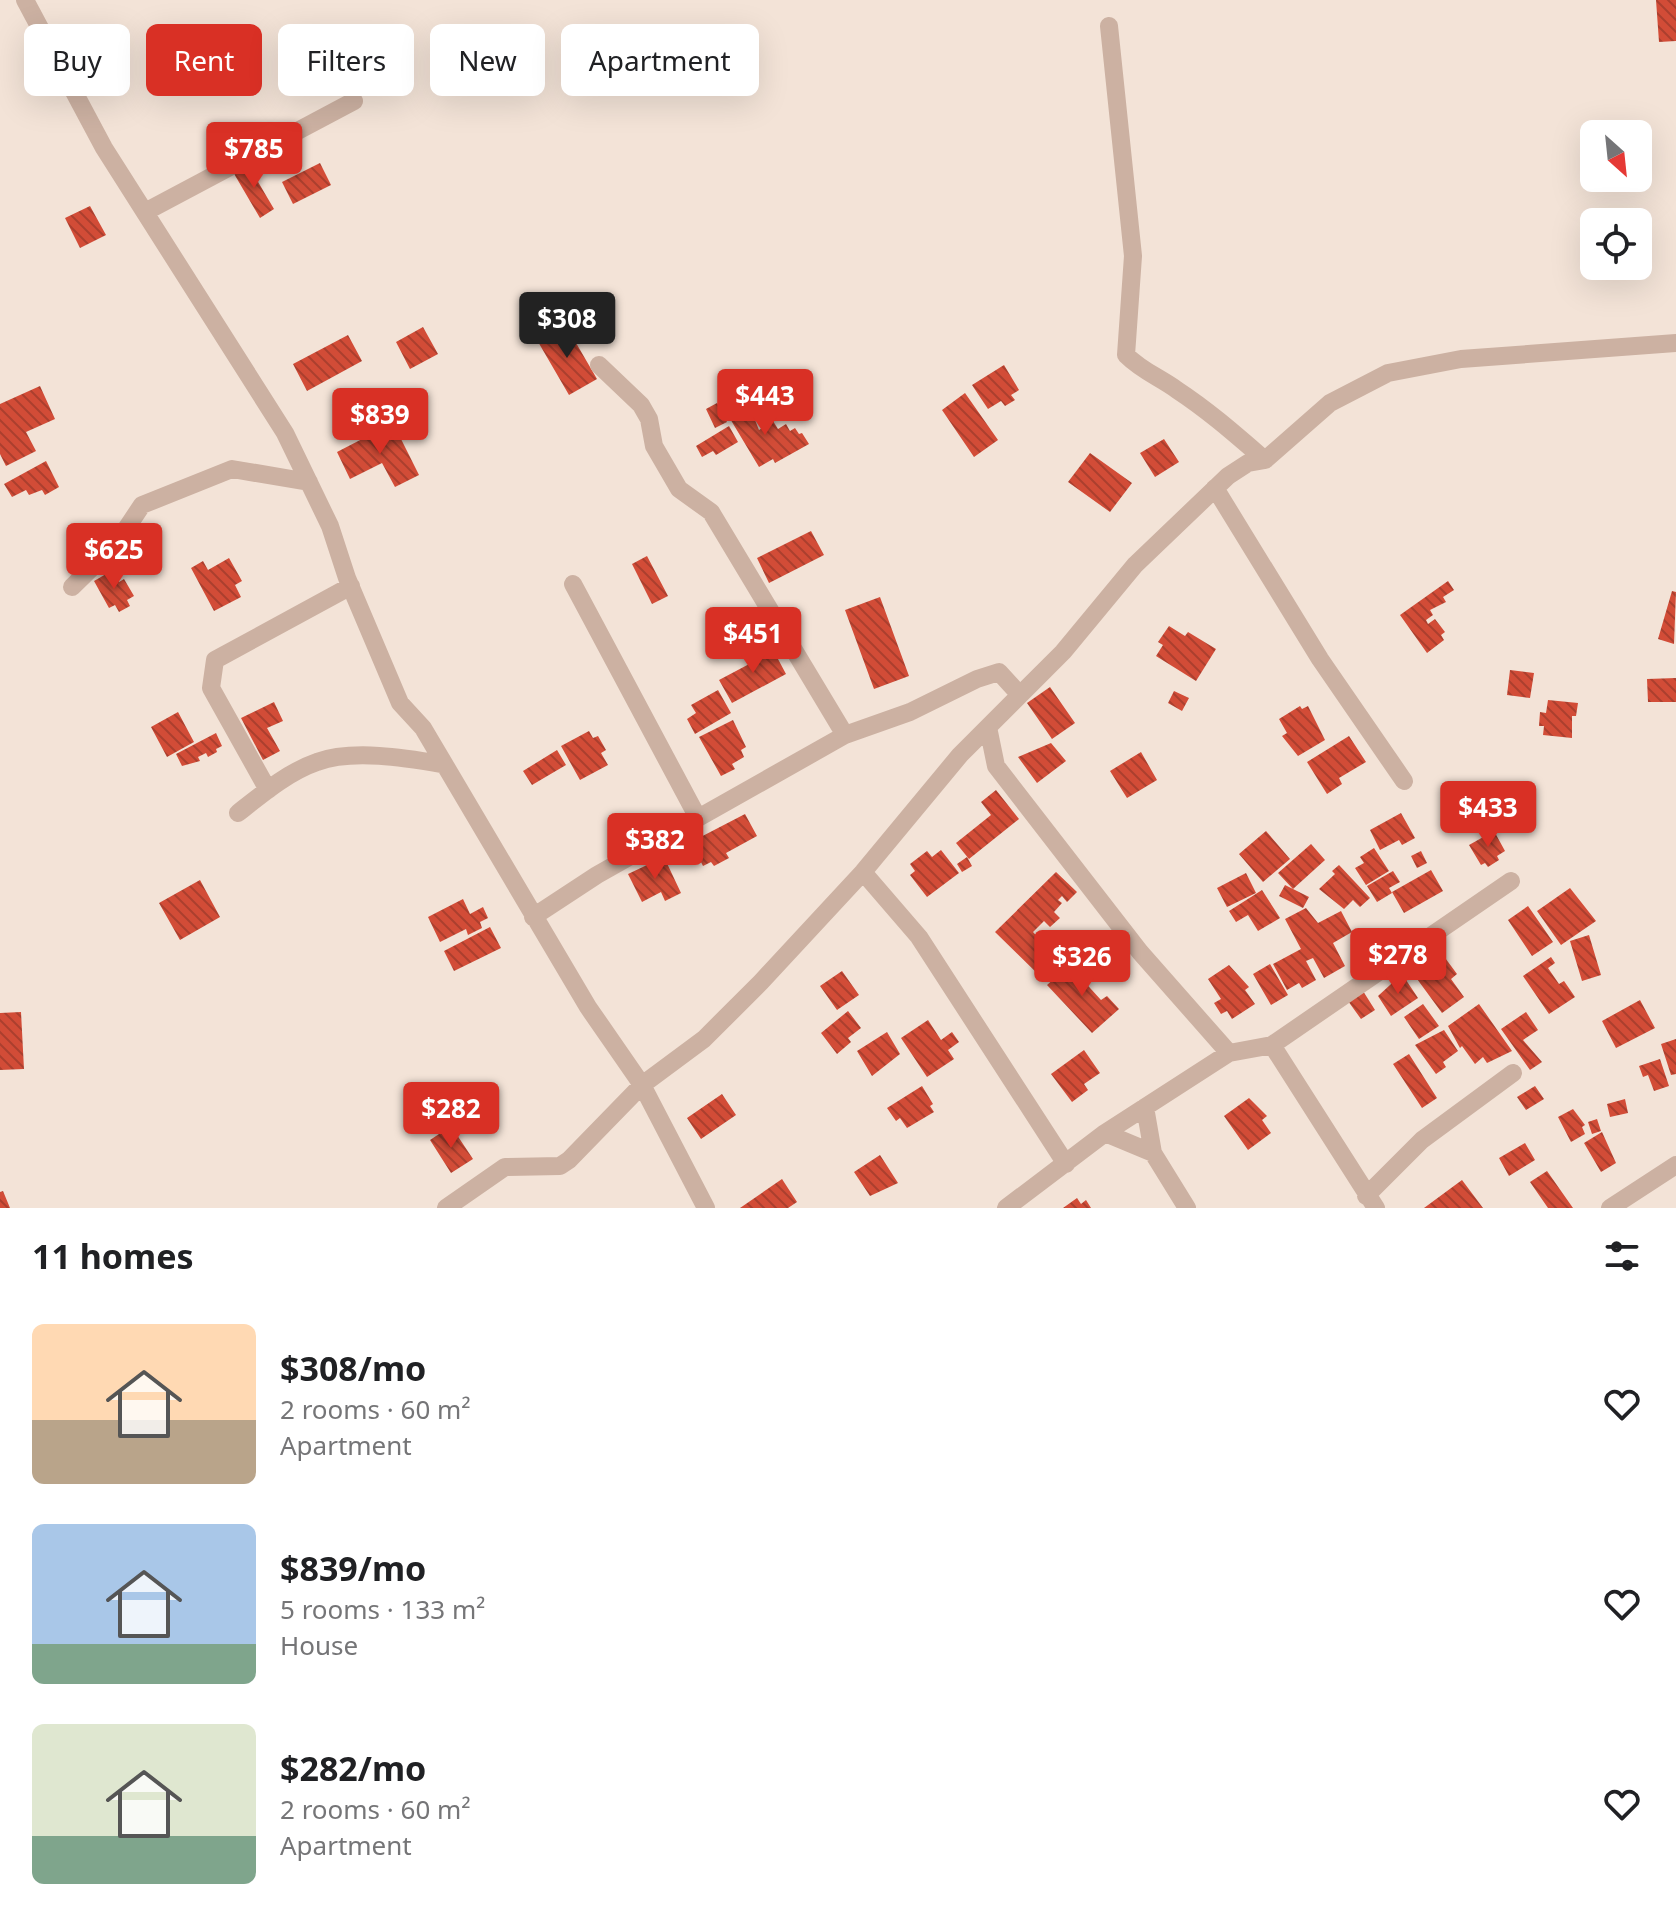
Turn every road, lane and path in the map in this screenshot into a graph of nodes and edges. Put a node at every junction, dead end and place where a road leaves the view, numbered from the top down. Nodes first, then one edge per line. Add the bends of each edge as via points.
1 (25, 0) edge
2 (1109, 26) dead end
3 (354, 101) dead end
4 (145, 212) junction
5 (1676, 343) edge
6 (599, 365) dead end
7 (1265, 460) junction
8 (309, 482) junction
9 (1215, 488) junction
10 (573, 584) dead end
11 (351, 586) junction
12 (72, 587) dead end
13 (1019, 694) junction
14 (988, 727) junction
15 (845, 735) junction
16 (960, 755) junction
17 (442, 764) junction
18 (996, 766) junction
19 (1404, 781) dead end
20 (268, 790) junction
21 (238, 813) dead end
22 (698, 818) junction
23 (863, 872) junction
24 (1511, 881) dead end
25 (533, 917) junction
26 (1272, 1045) junction
27 (1229, 1053) junction
28 (1513, 1073) dead end
29 (642, 1085) junction
30 (1145, 1107) junction
31 (1105, 1133) junction
32 (1153, 1153) junction
33 (1066, 1164) junction
34 (1676, 1166) edge
35 (1371, 1202) edge
36 (446, 1208) edge
37 (706, 1208) edge
38 (1006, 1208) edge
39 (1187, 1208) edge
40 (1610, 1208) edge

1 - 4 street via 104,148
2 - 7 street via 1133,256 1126,355 1142,371 1161,378 1219,419
3 - 4 street
4 - 8 street via 285,433
5 - 7 street via 1461,359 1388,373 1330,403
6 - 15 street via 641,405 669,473 692,501 711,512
7 - 9 street via 1248,463
8 - 11 street
8 - 12 street via 232,469 142,505 116,544
9 - 13 street via 1135,565 1063,652
9 - 19 street via 1320,659
10 - 22 street
11 - 17 street via 400,703 423,728
11 - 20 street via 215,660 211,688
13 - 14 street
13 - 15 street via 999,672
14 - 16 street
14 - 18 street
15 - 22 street
16 - 18 street
16 - 23 street
17 - 20 street via 392,756 319,760
17 - 25 street
18 - 27 street via 1140,952
20 - 21 street
22 - 25 street
23 - 29 street via 704,1039
23 - 33 street via 919,937
24 - 26 street
25 - 29 street
26 - 27 street
26 - 35 street
27 - 30 street
28 - 35 street via 1422,1140
29 - 36 street via 560,1166 505,1167
29 - 37 street
30 - 31 street
30 - 32 street
31 - 32 street
31 - 33 street
32 - 39 street
33 - 38 street
34 - 40 street

